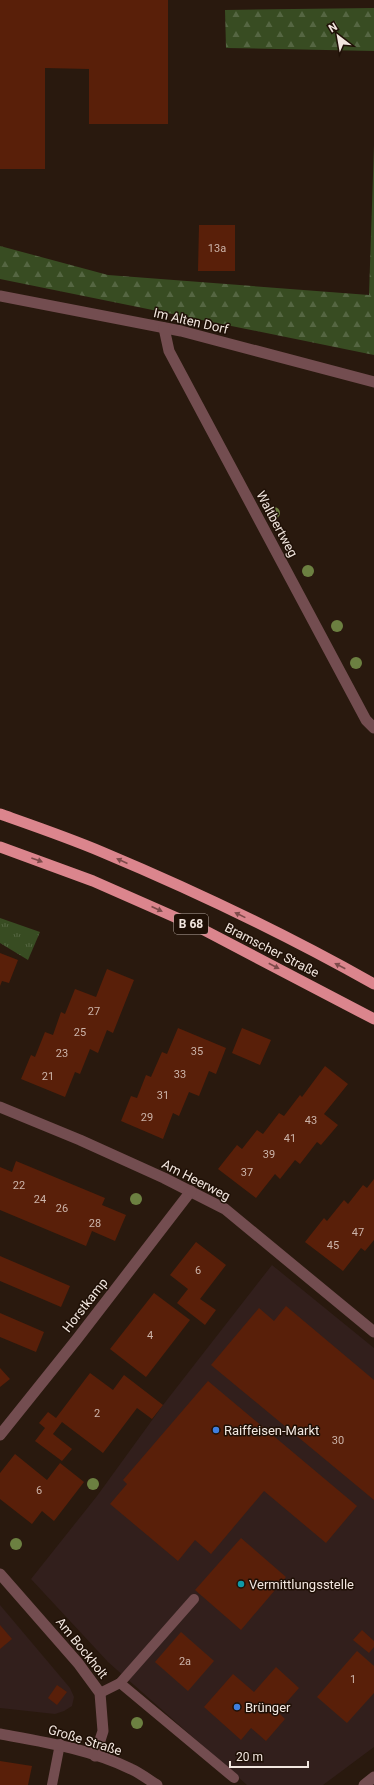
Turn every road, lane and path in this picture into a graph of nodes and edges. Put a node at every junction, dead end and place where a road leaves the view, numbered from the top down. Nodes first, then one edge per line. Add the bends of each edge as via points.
1 (0, 296) edge
2 (164, 328) junction
3 (374, 382) edge
4 (374, 728) edge
5 (0, 814) edge
6 (0, 847) edge
7 (374, 984) edge
8 (374, 1019) edge
9 (0, 1107) edge
10 (191, 1192) junction
11 (374, 1332) edge
12 (0, 1435) edge
13 (0, 1574) edge
14 (194, 1598) dead end
15 (120, 1684) junction
16 (100, 1693) junction
17 (0, 1734) edge
18 (60, 1744) junction
19 (95, 1756) junction
20 (234, 1778) dead end
21 (52, 1785) edge
22 (157, 1785) edge

1 - 2 street, Im Alten Dorf
2 - 3 street, Im Alten Dorf
2 - 4 street, Waltbertweg via 169,351 366,720
7 -> 5 highway, Bramscher Straße / B 68 via 191,891 101,851
6 -> 8 highway, Bramscher Straße / B 68 via 93,881 202,929
9 - 10 street, Am Heerweg via 80,1140
10 - 11 street, Am Heerweg via 225,1209
10 - 12 street, Horstkamp
13 - 16 street, Am Bockholt via 78,1663
14 - 15 lane
15 - 16 lane
15 - 20 lane
16 - 19 street, Am Bockholt via 104,1731
17 - 18 street, Große Straße
18 - 19 street, Große Straße
18 - 21 lane
19 - 22 street, Große Straße via 131,1769

